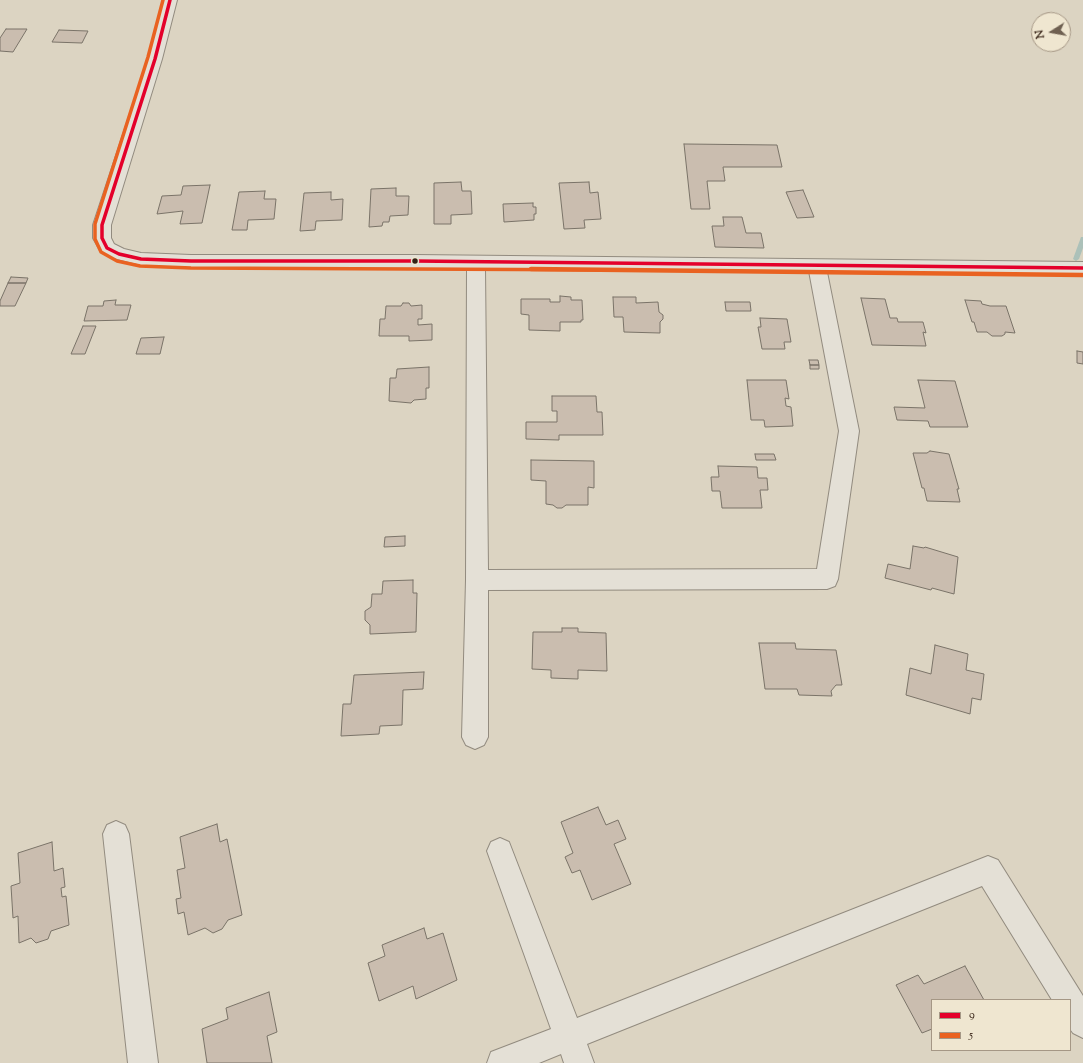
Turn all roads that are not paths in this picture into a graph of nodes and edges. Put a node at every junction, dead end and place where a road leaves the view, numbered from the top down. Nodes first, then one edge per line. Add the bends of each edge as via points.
1 (170, 0) edge
2 (476, 262) junction
3 (817, 265) junction
4 (1083, 268) edge
5 (477, 580) junction
6 (475, 737) dead end
7 (116, 834) dead end
8 (500, 851) dead end
9 (1068, 999) edge
10 (1071, 1004) edge
11 (1083, 1023) edge
12 (569, 1036) junction
13 (143, 1063) edge
14 (502, 1063) edge
15 (579, 1063) edge

1 - 2 street via 155,59 102,225 102,238 107,248 119,254 141,259 191,261
2 - 3 street
2 - 5 street
3 - 4 street
3 - 5 street via 849,431 827,579
5 - 6 street
7 - 13 street
8 - 12 street
9 - 12 street via 988,870
10 - 11 street
12 - 14 street
12 - 15 street

